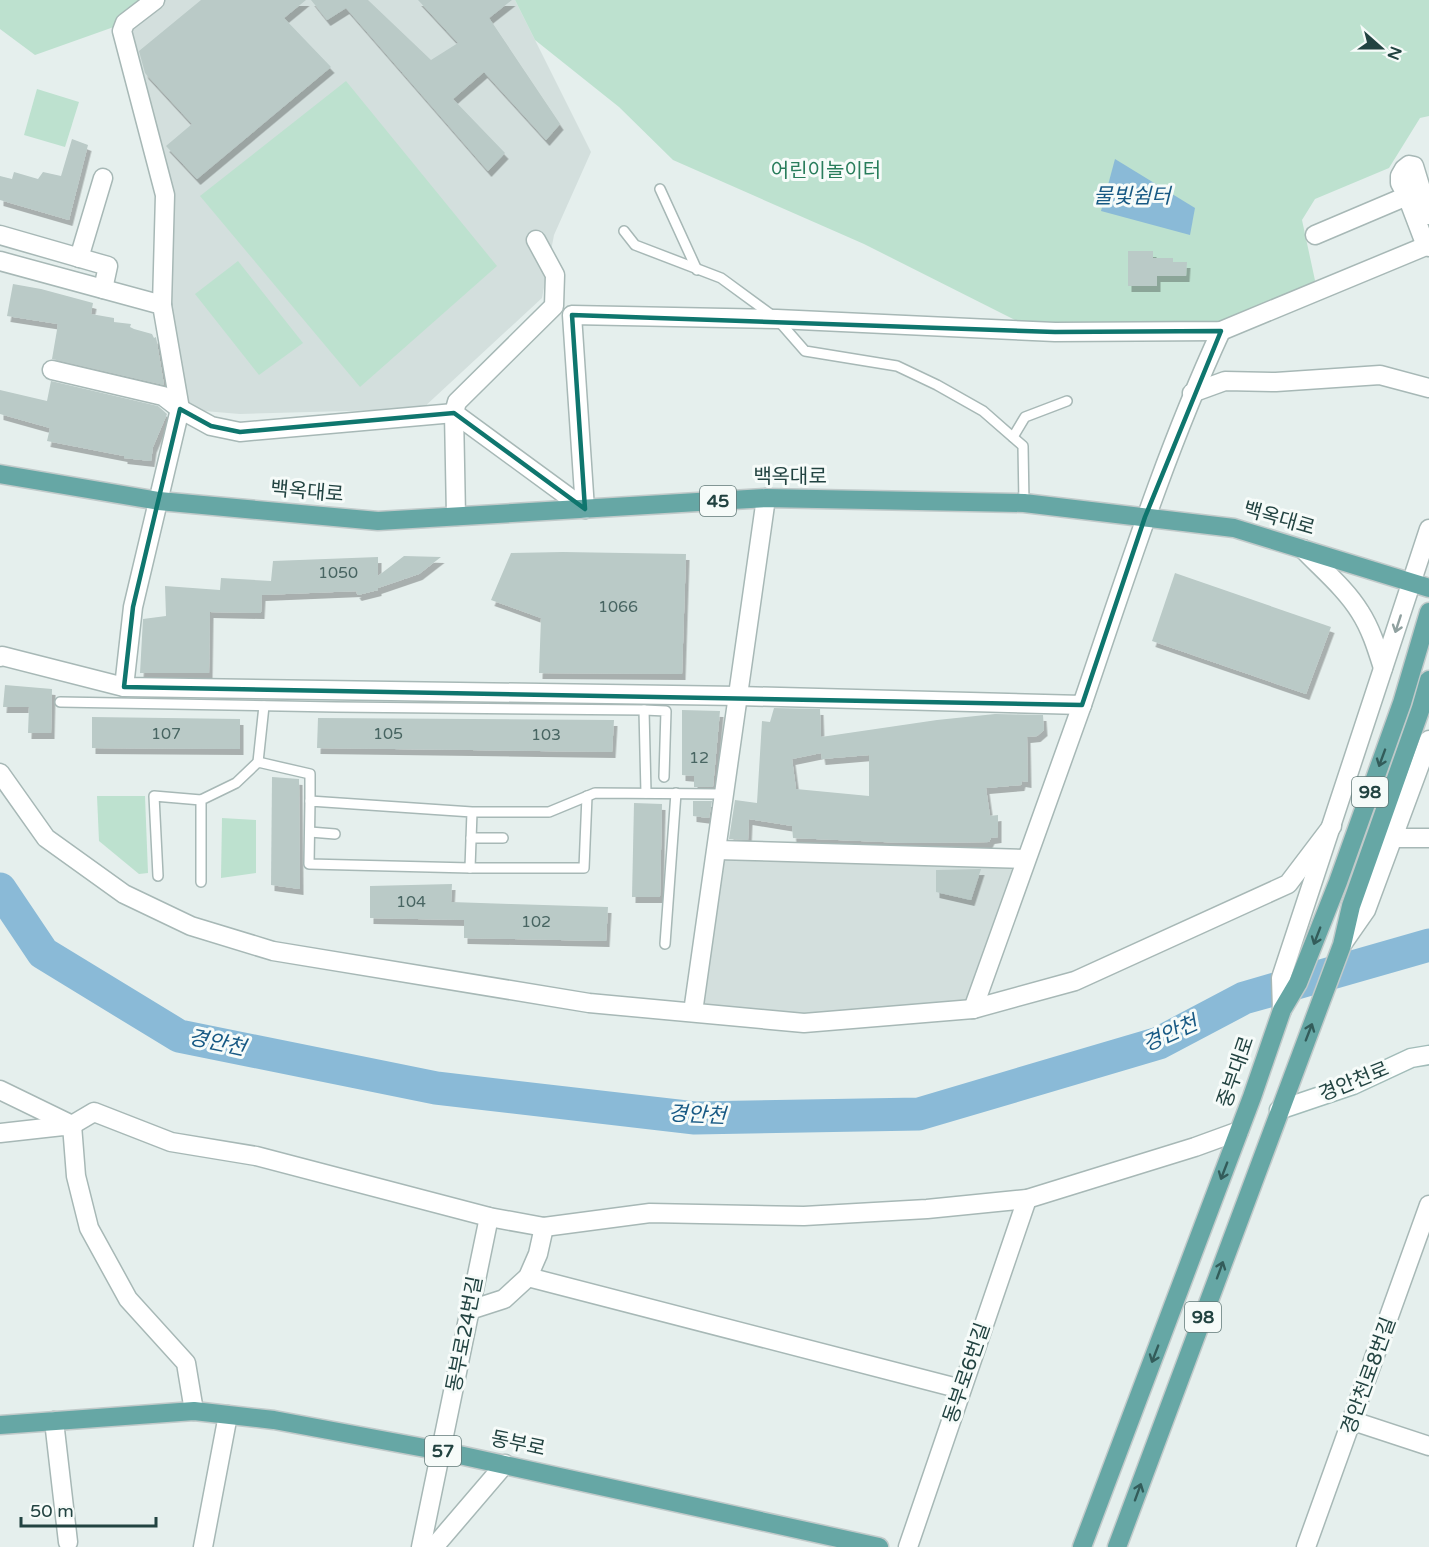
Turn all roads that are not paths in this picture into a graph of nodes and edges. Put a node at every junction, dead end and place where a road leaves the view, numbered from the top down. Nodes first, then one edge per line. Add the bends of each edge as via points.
1 (155, 0) edge
2 (1423, 171) edge
3 (103, 178) dead end
4 (660, 189) dead end
5 (1407, 196) junction
6 (1429, 215) edge
7 (624, 231) dead end
8 (0, 235) edge
9 (1315, 235) dead end
10 (536, 240) dead end
11 (1427, 246) edge
12 (80, 258) junction
13 (0, 261) edge
14 (697, 270) junction
15 (103, 289) junction
16 (162, 305) junction
17 (777, 318) junction
18 (1221, 331) junction
19 (52, 370) dead end
20 (1429, 388) edge
21 (1192, 393) junction
22 (1067, 400) dead end
23 (180, 409) junction
24 (454, 413) junction
25 (1013, 437) junction
26 (0, 474) edge
27 (766, 498) junction
28 (159, 501) junction
29 (1024, 503) junction
30 (585, 509) junction
31 (456, 516) junction
32 (1144, 517) junction
33 (1429, 529) edge
34 (1303, 549) junction
35 (1420, 585) edge
36 (1429, 612) edge
37 (0, 657) edge
38 (1383, 668) junction
39 (1429, 680) edge
40 (124, 687) junction
41 (739, 696) junction
42 (60, 702) dead end
43 (1082, 705) junction
44 (264, 706) junction
45 (644, 710) junction
46 (1429, 740) edge
47 (258, 762) junction
48 (0, 773) edge
49 (664, 777) dead end
50 (646, 793) junction
51 (676, 793) junction
52 (723, 794) junction
53 (587, 796) junction
54 (201, 800) junction
55 (310, 801) junction
56 (472, 812) junction
57 (1332, 826) junction
58 (310, 832) junction
59 (335, 834) dead end
60 (471, 838) junction
61 (503, 838) dead end
62 (1392, 838) junction
63 (1429, 838) edge
64 (717, 850) junction
65 (1026, 859) junction
66 (470, 868) junction
67 (158, 876) dead end
68 (201, 882) dead end
69 (664, 944) dead end
70 (1341, 945) junction
71 (973, 1009) junction
72 (1282, 1010) junction
73 (693, 1012) junction
74 (1429, 1054) edge
75 (0, 1090) edge
76 (1279, 1110) junction
77 (72, 1125) junction
78 (1239, 1131) junction
79 (0, 1133) edge
80 (1027, 1199) junction
81 (1429, 1205) edge
82 (489, 1217) junction
83 (544, 1227) junction
84 (1423, 1242) edge
85 (528, 1277) junction
86 (470, 1310) junction
87 (961, 1389) junction
88 (194, 1411) junction
89 (228, 1415) junction
90 (54, 1421) junction
91 (1353, 1421) junction
92 (0, 1425) edge
93 (1429, 1446) edge
94 (441, 1451) junction
95 (506, 1464) junction
96 (855, 1539) edge
97 (68, 1542) dead end
98 (203, 1547) edge
99 (421, 1547) edge
100 (434, 1547) edge
101 (879, 1547) edge
102 (908, 1547) edge
103 (1082, 1547) edge
104 (1117, 1547) edge
105 (1306, 1547) edge

1 - 16 street via 125,22 122,31 165,195
2 - 5 street via 1409,165 1404,169 1400,183
2 - 6 street
3 - 12 street
4 - 14 lane
5 - 9 street
5 - 11 street
7 - 14 lane via 635,245
8 - 12 street
10 - 24 street via 555,275 554,306 457,402
11 - 18 street
12 - 15 street via 108,266
13 - 15 street
14 - 17 lane via 721,278
15 - 16 street
16 - 23 street
17 - 18 street via 1054,332
17 - 25 lane via 806,351 897,366 983,411
17 - 30 street via 572,315
18 - 21 street
19 - 23 street via 163,396
20 - 21 street via 1380,375 1225,381
21 - 32 street
22 - 25 lane via 1025,417
23 - 24 street via 211,426 240,432
23 - 28 street
24 - 30 street
24 - 31 street
25 - 29 lane via 1023,446
26 - 28 main road, 백옥대로 / 45
27 - 29 main road, 백옥대로 / 45
27 - 30 main road, 백옥대로 / 45
27 - 41 street
28 - 31 main road, 백옥대로 / 45 via 378,521
28 - 40 street via 133,607
29 - 32 main road, 백옥대로 / 45
30 - 31 main road, 백옥대로 / 45
32 - 34 main road, 백옥대로 / 45 via 1234,528
32 - 43 street
33 - 35 street
34 - 35 main road, 백옥대로 / 45
34 - 38 street via 1360,611
35 -> 38 street
36 -> 72 main road, 중부대로 / 98 via 1402,703 1338,882 1298,983
37 - 40 street
38 - 57 street
39 - 70 main road, 98
40 - 41 street
41 - 43 street
41 - 52 street
42 - 44 lane
43 - 65 street
44 - 45 lane
44 - 47 lane
45 - 49 lane via 666,711
45 - 50 lane
46 - 62 street
47 - 54 lane via 236,783
47 - 55 lane via 310,774
48 - 73 street via 46,838 124,894 191,926 273,951 589,1003
50 - 51 lane
50 - 53 lane
51 - 52 lane
51 - 69 lane
52 - 64 street
53 - 56 lane via 549,812
53 - 66 lane via 584,867
54 - 67 lane via 154,796
54 - 68 lane
55 - 56 lane
55 - 58 lane
56 - 60 lane
57 - 71 street via 1288,884 1075,981
57 - 72 street via 1281,978
58 - 59 lane
58 - 66 lane via 309,864
60 - 61 lane
60 - 66 lane
62 - 63 street
62 - 70 street via 1366,910
64 - 65 street
64 - 73 street
65 - 71 street
76 -> 70 main road, 98
71 - 73 street via 804,1023
72 - 78 main road, 중부대로 / 98
74 - 76 street, 경안천로
75 - 77 street
104 -> 76 main road, 98
77 - 79 street
77 - 82 street via 94,1112 171,1142 256,1156
77 - 88 street via 76,1176 89,1228 128,1299 186,1364
78 - 80 street
78 -> 103 main road, 중부대로 / 98
80 - 83 street via 804,1216 650,1213
80 - 87 street, 동부로6번길
81 - 84 street, 경안천로8번길
82 - 83 street
82 - 86 street, 동부로24번길
83 - 85 street
84 - 91 street, 경안천로8번길
85 - 86 street via 504,1299
85 - 87 street
86 - 94 street, 동부로24번길
87 - 102 street, 동부로6번길
88 - 89 main road, 동부로 / 57
88 - 90 main road, 동부로 / 57
89 - 94 main road, 동부로 / 57
89 - 98 street
90 - 92 main road, 동부로 / 57
90 - 97 street
91 - 93 street
91 - 105 street, 경안천로8번길
94 - 95 main road, 동부로 / 57
94 - 99 street, 동부로24번길
95 - 96 main road, 동부로 / 57
95 - 100 street
96 - 101 main road, 동부로 / 57

